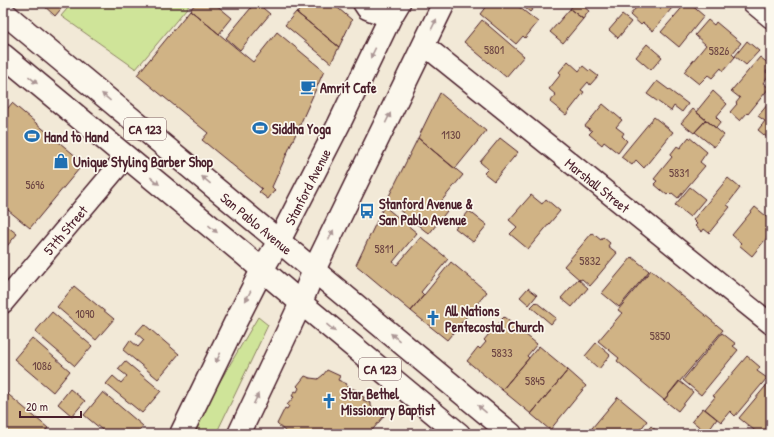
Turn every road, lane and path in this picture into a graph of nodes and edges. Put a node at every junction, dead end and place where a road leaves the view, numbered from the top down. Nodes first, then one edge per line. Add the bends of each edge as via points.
1 (363, 3) edge
2 (444, 3) edge
3 (753, 3) edge
4 (395, 11) edge
5 (3, 12) edge
6 (771, 18) edge
7 (424, 45) junction
8 (3, 55) edge
9 (126, 156) junction
10 (279, 240) junction
11 (262, 270) junction
12 (314, 270) junction
13 (3, 303) edge
14 (301, 304) junction
15 (771, 324) edge
16 (180, 434) edge
17 (239, 434) edge
18 (459, 434) edge
19 (511, 434) edge

1 - 4 street via 367,9
7 -> 2 main road
3 - 6 street
4 -> 10 main road, Stanford Avenue
10 -> 5 main road, San Pablo Avenue / CA 123
12 -> 7 main road
7 - 15 street, Marshall Street
8 -> 9 main road, CA 123
9 -> 11 main road, CA 123
9 - 13 street, 57th Street
10 - 11 main road, Stanford Avenue
10 - 12 main road, San Pablo Avenue / CA 123
11 - 14 main road, CA 123
11 -> 16 main road, Stanford Avenue
12 - 14 main road
19 -> 12 main road, San Pablo Avenue / CA 123
17 -> 14 main road
14 -> 18 main road, CA 123

